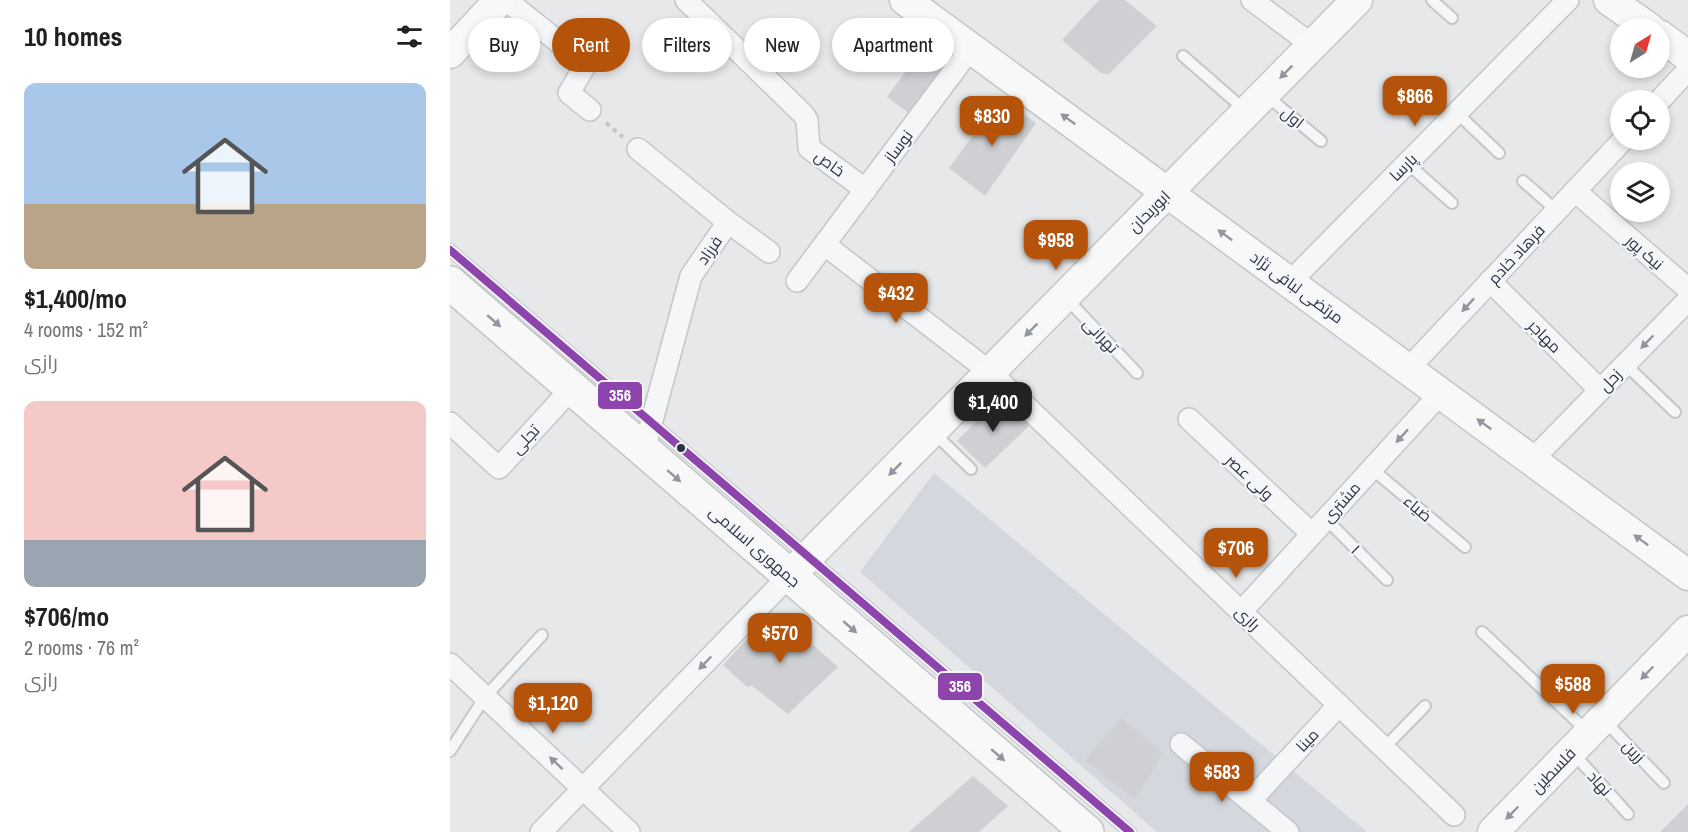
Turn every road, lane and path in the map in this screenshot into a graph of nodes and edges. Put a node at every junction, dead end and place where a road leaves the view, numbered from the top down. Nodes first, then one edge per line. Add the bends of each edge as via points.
1 (500, 0) edge
2 (506, 0) edge
3 (686, 0) edge
4 (905, 0) edge
5 (1252, 0) edge
6 (1357, 0) edge
7 (1432, 0) edge
8 (1568, 0) edge
9 (1609, 0) edge
10 (1452, 18) dead end
11 (1635, 18) edge
12 (1670, 43) edge
13 (1312, 45) junction
14 (971, 48) junction
15 (450, 53) edge
16 (1183, 56) dead end
17 (1688, 56) edge
18 (1688, 70) edge
19 (1669, 90) edge
20 (1255, 103) junction
21 (590, 110) joint
22 (1457, 112) junction
23 (1322, 141) dead end
24 (638, 149) joint
25 (1614, 150) edge
26 (1499, 153) dead end
27 (1407, 163) junction
28 (1523, 181) dead end
29 (866, 189) junction
30 (1575, 191) junction
31 (1167, 192) junction
32 (1452, 203) dead end
33 (1557, 210) junction
34 (728, 222) junction
35 (825, 244) junction
36 (450, 250) edge
37 (769, 252) dead end
38 (797, 281) dead end
39 (1491, 281) junction
40 (1290, 282) junction
41 (450, 283) edge
42 (1688, 289) edge
43 (1064, 297) junction
44 (1688, 300) edge
45 (1625, 364) junction
46 (1408, 369) junction
47 (990, 372) junction
48 (1137, 373) dead end
49 (572, 388) junction
50 (1600, 390) junction
51 (1441, 393) junction
52 (1675, 412) dead end
53 (1189, 419) dead end
54 (450, 423) edge
55 (932, 431) junction
56 (648, 436) junction
57 (1532, 460) junction
58 (971, 469) dead end
59 (1372, 469) junction
60 (1319, 527) junction
61 (1465, 548) dead end
62 (799, 566) junction
63 (1688, 575) edge
64 (1387, 580) dead end
65 (1242, 612) junction
66 (1688, 631) edge
67 (1482, 632) dead end
68 (542, 635) dead end
69 (450, 664) edge
70 (485, 697) junction
71 (1339, 705) junction
72 (1425, 706) dead end
73 (1588, 734) junction
74 (1181, 744) dead end
75 (1384, 748) junction
76 (450, 751) edge
77 (1664, 783) dead end
78 (583, 789) junction
79 (1250, 801) junction
80 (1628, 814) dead end
81 (1454, 815) dead end
82 (541, 832) edge
83 (629, 832) edge
84 (1088, 832) edge
85 (1130, 832) edge
86 (1288, 832) edge
87 (1493, 832) edge

1 - 15 main road
2 - 21 street via 586,64 570,93
3 - 29 street, خاص via 803,114 807,120 808,148
4 - 14 main road, مرتضی لبافی نژاد
5 - 13 street
6 - 13 main road, ابوریحان
7 - 10 lane
8 - 22 street, پارسا
9 - 11 main road
12 - 17 main road
13 -> 20 main road, ابوریحان
14 - 29 street, نوساز
31 -> 14 main road, مرتضی لبافی نژاد
16 - 20 lane, اول
18 - 19 street
20 - 23 lane, اول
20 - 31 main road, ابوریحان
21 - 24 path
22 - 26 lane
22 - 27 street, پارسا
24 - 34 street, فرزاد
25 - 30 street, فرهاد خادم
27 - 32 lane
27 - 40 street, پارسا
28 - 33 lane
29 - 35 street, نوساز
30 - 33 street, فرهاد خادم
30 - 42 street, نیک پور
40 -> 31 main road, مرتضی لبافی نژاد
31 - 43 main road, ابوریحان
33 - 39 street, فرهاد خادم
34 - 37 street
34 - 56 street, فرزاد via 691,276
35 - 38 street, نوساز
35 - 47 street
36 - 56 lane
39 -> 46 street, فرهاد خادم
39 - 50 street, مهاجر
40 - 46 main road, مرتضی لبافی نژاد
41 -> 49 main road, جمهوری اسلامی
43 -> 47 main road, ابوریحان
43 - 48 lane, تهرانی
44 -> 45 street, زحل
45 - 50 street, زحل
45 - 52 lane
46 - 51 main road, مرتضی لبافی نژاد
47 - 55 main road, ابوریحان
47 - 65 street, رازی
49 - 54 street, تجلی via 499,468
49 - 56 main road, جمهوری اسلامی
50 - 57 street, زحل
57 -> 51 main road, مرتضی لبافی نژاد
51 -> 59 street, مشتری
53 - 60 street, ولی عصر
55 - 58 lane
55 -> 62 main road, ابوریحان
56 - 62 main road, جمهوری اسلامی
63 -> 57 main road, مرتضی لبافی نژاد
59 - 60 street, مشتری
59 - 61 lane, ضیاء
60 - 64 lane, ۱
60 - 65 street, مشتری
62 -> 78 street
62 -> 84 main road, جمهوری اسلامی
62 - 85 lane
65 - 71 street, رازی
66 -> 73 main road, فلسطین
67 - 73 lane
68 - 70 lane
69 - 70 street
70 - 76 lane
78 -> 70 street
71 - 75 street, رازی
71 - 79 street, مینا
72 - 75 lane
73 - 77 lane, زرین
73 - 80 lane, نهاد
73 -> 87 main road, فلسطین
74 - 79 street
75 - 81 street, رازی
78 - 82 street
78 - 83 street
79 - 86 street

